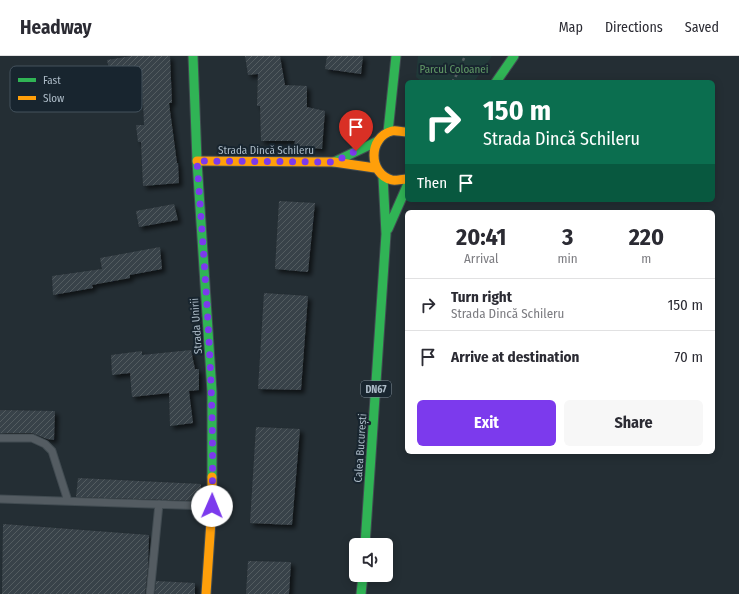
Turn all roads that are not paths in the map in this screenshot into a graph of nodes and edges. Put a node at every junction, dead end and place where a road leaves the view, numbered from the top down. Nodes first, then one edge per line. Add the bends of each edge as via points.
1 (193, 56) edge
2 (396, 56) edge
3 (514, 56) edge
4 (497, 80) edge
5 (402, 88) dead end
6 (388, 132) junction
7 (405, 132) edge
8 (378, 140) junction
9 (197, 161) junction
10 (334, 162) junction
11 (375, 168) junction
12 (383, 177) junction
13 (405, 180) edge
14 (405, 191) edge
15 (386, 234) junction
16 (0, 438) edge
17 (0, 499) edge
18 (68, 502) junction
19 (160, 504) junction
20 (212, 506) junction
21 (365, 538) edge
22 (362, 582) edge
23 (150, 594) edge
24 (206, 594) edge
25 (361, 594) edge

1 - 9 main road, Strada Unirii
2 - 5 main road
2 - 6 main road
3 - 4 main road
6 - 7 main road
6 - 8 main road
8 - 10 main road, Strada Dincă Schileru
8 - 11 main road via 373,154
9 - 10 main road, Strada Dincă Schileru
9 - 20 main road, Strada Unirii via 212,392
10 - 11 main road, Strada Dincă Schileru
11 - 12 main road
12 - 13 main road via 392,181
12 - 15 main road, Calea București / DN67
14 - 15 main road, Calea București / DN67
15 - 21 main road, Calea București / DN67
16 - 18 lane via 32,438 46,444 52,451
17 - 18 lane
18 - 19 lane
19 - 20 lane
19 - 23 lane
20 - 24 main road, Strada Unirii
22 - 25 main road

